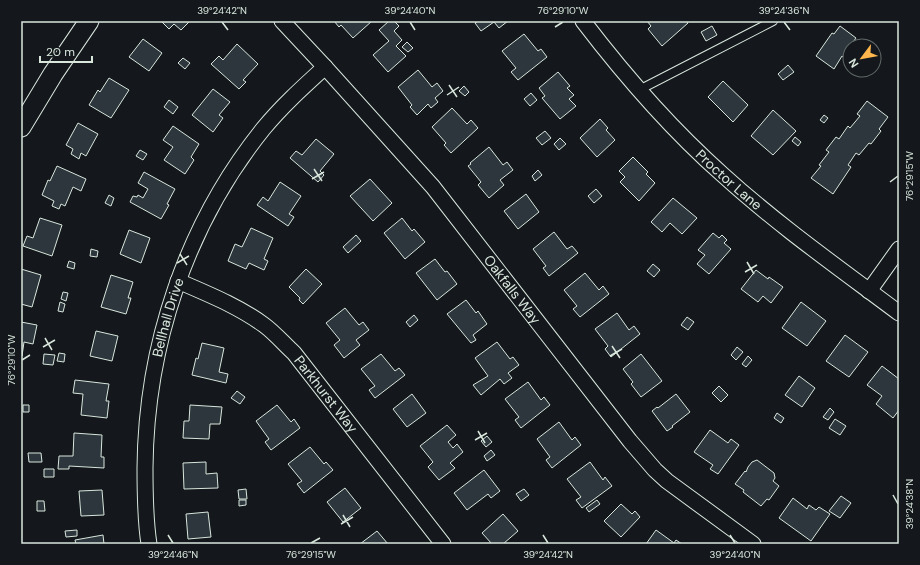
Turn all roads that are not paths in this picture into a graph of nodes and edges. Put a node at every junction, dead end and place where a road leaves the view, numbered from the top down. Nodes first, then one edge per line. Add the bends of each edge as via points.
1 (89, 21) edge
2 (282, 21) edge
3 (583, 21) edge
4 (773, 21) edge
5 (325, 67) junction
6 (639, 90) junction
7 (22, 125) edge
8 (899, 249) edge
9 (178, 281) junction
10 (869, 291) junction
11 (899, 313) edge
12 (149, 544) edge
13 (443, 544) edge
14 (753, 544) edge

1 - 7 street via 52,74
2 - 5 street, Oakfalls Way
3 - 6 street, Proctor Lane
4 - 6 lane
5 - 9 street, Bellhall Drive via 275,115 240,161 203,222
5 - 14 street, Oakfalls Way via 433,187 655,470 666,481
6 - 10 street, Proctor Lane via 723,176 792,233
8 - 10 street
9 - 12 street, Bellhall Drive via 160,338 148,413 145,486
9 - 13 street, Parkhurst Way via 245,313 265,326 294,353
10 - 11 street, Proctor Lane

